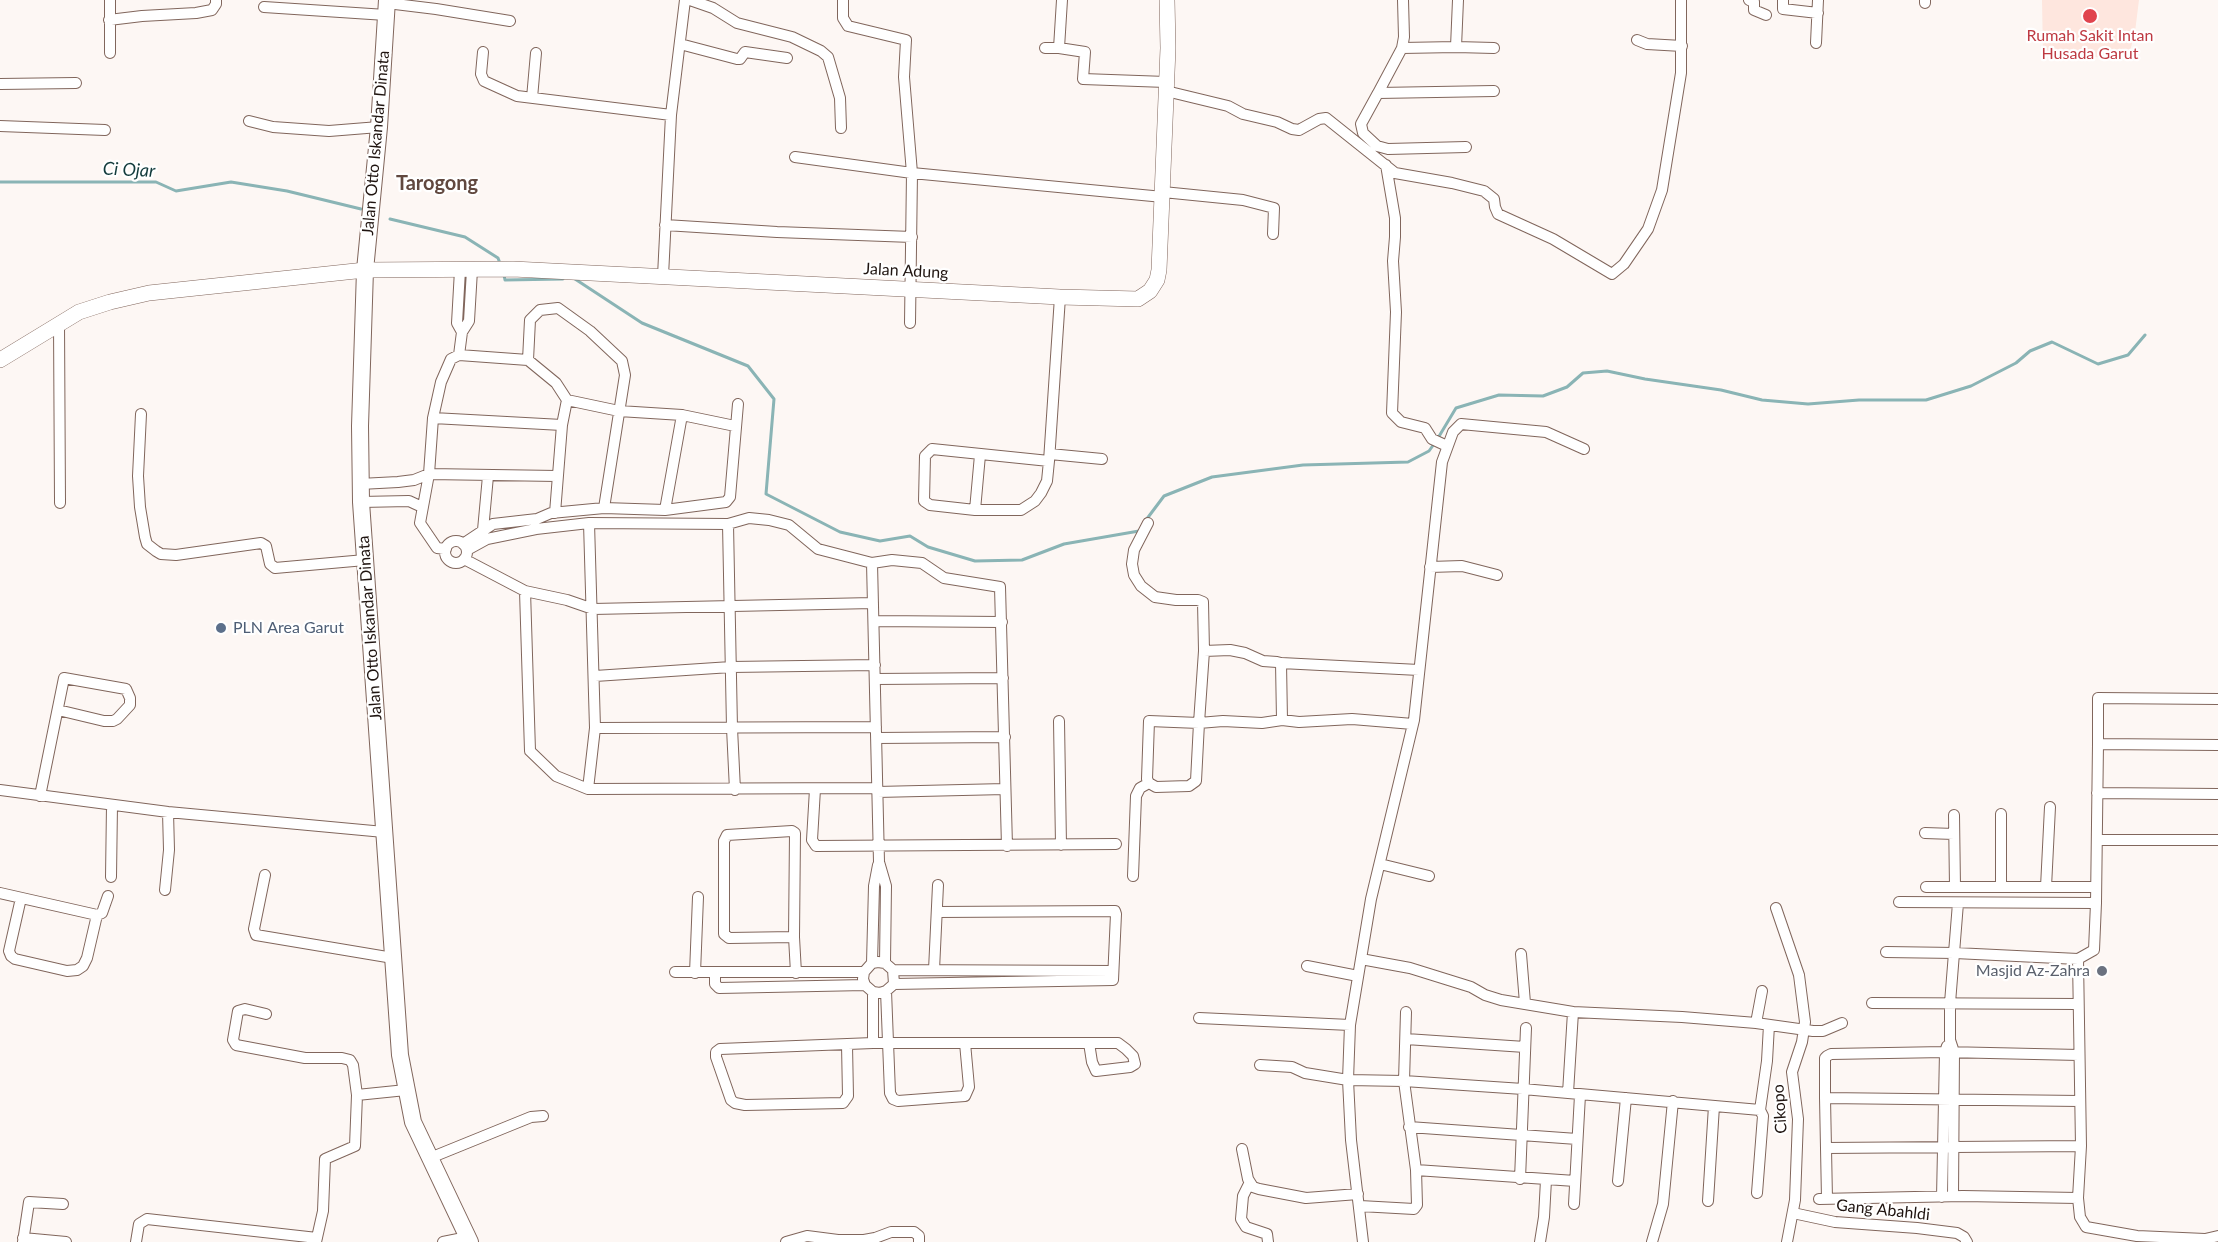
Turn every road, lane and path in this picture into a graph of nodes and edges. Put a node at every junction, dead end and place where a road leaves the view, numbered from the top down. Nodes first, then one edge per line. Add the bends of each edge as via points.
1 (110, 0) edge
2 (216, 0) edge
3 (685, 0) edge
4 (690, 0) edge
5 (843, 0) edge
6 (1062, 0) edge
7 (1167, 0) edge
8 (1403, 0) edge
9 (1458, 0) edge
10 (1681, 0) edge
11 (1749, 0) edge
12 (1783, 0) edge
13 (1818, 0) edge
14 (446, 5) edge
15 (387, 6) edge
16 (264, 7) dead end
17 (1818, 13) junction
18 (1766, 15) dead end
19 (108, 20) junction
20 (510, 21) dead end
21 (1637, 40) dead end
22 (1816, 43) dead end
23 (680, 44) junction
24 (1682, 46) junction
25 (1456, 47) junction
26 (1045, 48) dead end
27 (1059, 48) junction
28 (1402, 48) junction
29 (1494, 48) dead end
30 (483, 52) dead end
31 (110, 53) dead end
32 (536, 53) dead end
33 (787, 58) dead end
34 (76, 83) dead end
35 (0, 84) edge
36 (1166, 87) junction
37 (1494, 91) dead end
38 (1378, 93) junction
39 (532, 98) junction
40 (671, 115) junction
41 (249, 121) dead end
42 (0, 126) edge
43 (378, 127) junction
44 (841, 128) dead end
45 (105, 130) dead end
46 (1466, 147) dead end
47 (795, 157) dead end
48 (1386, 165) junction
49 (912, 173) junction
50 (1163, 195) junction
51 (665, 225) junction
52 (1273, 234) dead end
53 (912, 237) junction
54 (365, 270) junction
55 (466, 270) junction
56 (663, 276) junction
57 (912, 289) junction
58 (1060, 297) junction
59 (910, 322) dead end
60 (59, 323) junction
61 (459, 355) junction
62 (0, 360) edge
63 (528, 360) junction
64 (567, 400) junction
65 (738, 404) dead end
66 (620, 411) junction
67 (141, 414) dead end
68 (682, 415) junction
69 (433, 418) junction
70 (562, 425) junction
71 (735, 426) junction
72 (1445, 446) junction
73 (1584, 449) dead end
74 (980, 455) junction
75 (1049, 458) junction
76 (1102, 459) dead end
77 (429, 474) junction
78 (488, 476) junction
79 (557, 476) junction
80 (360, 484) junction
81 (361, 502) junction
82 (60, 503) dead end
83 (422, 507) junction
84 (604, 508) junction
85 (665, 510) junction
86 (975, 510) junction
87 (555, 513) junction
88 (589, 523) junction
89 (1148, 523) dead end
90 (728, 524) junction
91 (483, 530) junction
92 (446, 549) junction
93 (465, 551) junction
94 (365, 560) junction
95 (872, 563) junction
96 (1430, 567) junction
97 (1497, 575) dead end
98 (525, 591) junction
99 (873, 603) junction
100 (730, 606) junction
101 (592, 609) junction
102 (874, 621) junction
103 (1002, 622) junction
104 (1204, 651) junction
105 (1281, 663) junction
106 (875, 665) junction
107 (731, 668) junction
108 (1419, 670) junction
109 (595, 676) junction
110 (1003, 678) junction
111 (875, 679) junction
112 (2218, 699) edge
113 (58, 710) junction
114 (1282, 720) junction
115 (1059, 721) dead end
116 (1198, 723) junction
117 (1413, 724) junction
118 (595, 728) junction
119 (732, 728) junction
120 (876, 732) junction
121 (1005, 736) junction
122 (2098, 744) junction
123 (2218, 745) edge
124 (1149, 783) junction
125 (588, 789) junction
126 (815, 789) junction
127 (1005, 789) junction
128 (0, 790) edge
129 (735, 790) junction
130 (877, 790) junction
131 (2097, 793) junction
132 (2218, 794) edge
133 (40, 796) junction
134 (112, 805) junction
135 (2049, 807) dead end
136 (168, 812) junction
137 (2001, 814) dead end
138 (1954, 815) dead end
139 (384, 832) junction
140 (1925, 833) dead end
141 (1954, 834) junction
142 (2097, 840) junction
143 (2218, 840) edge
144 (1116, 844) dead end
145 (1061, 845) junction
146 (878, 846) junction
147 (1007, 846) junction
148 (879, 862) junction
149 (1380, 864) junction
150 (265, 875) dead end
151 (1133, 876) dead end
152 (1429, 876) dead end
153 (111, 877) dead end
154 (938, 885) dead end
155 (2001, 886) junction
156 (1926, 887) dead end
157 (1955, 887) junction
158 (2046, 887) junction
159 (2095, 887) junction
160 (165, 890) dead end
161 (0, 893) edge
162 (108, 896) dead end
163 (698, 897) dead end
164 (21, 898) junction
165 (1899, 902) dead end
166 (1958, 903) junction
167 (2096, 903) junction
168 (1776, 908) dead end
169 (937, 912) junction
170 (98, 915) junction
171 (794, 937) junction
172 (1886, 952) dead end
173 (1955, 953) junction
174 (1521, 954) dead end
175 (393, 958) junction
176 (1361, 959) junction
177 (2078, 959) junction
178 (1307, 966) dead end
179 (889, 967) junction
180 (868, 968) junction
181 (934, 970) junction
182 (1006, 970) junction
183 (1113, 971) junction
184 (675, 972) dead end
185 (695, 973) junction
186 (715, 973) junction
187 (796, 973) junction
188 (1358, 976) junction
189 (1005, 983) junction
190 (869, 988) junction
191 (890, 988) junction
192 (1762, 992) dead end
193 (1525, 1003) junction
194 (1872, 1003) dead end
195 (1950, 1003) junction
196 (2078, 1004) junction
197 (1406, 1012) dead end
198 (1573, 1012) junction
199 (266, 1014) dead end
200 (1199, 1018) dead end
201 (1756, 1023) junction
202 (1842, 1023) dead end
203 (1350, 1025) junction
204 (1769, 1025) junction
205 (1526, 1028) dead end
206 (1804, 1031) junction
207 (1406, 1039) junction
208 (965, 1042) junction
209 (873, 1043) junction
210 (888, 1043) junction
211 (1089, 1043) dead end
212 (847, 1045) junction
213 (1525, 1047) junction
214 (1949, 1052) junction
215 (2079, 1055) junction
216 (1260, 1065) dead end
217 (1348, 1080) junction
218 (1404, 1081) junction
219 (1523, 1089) junction
220 (406, 1090) junction
221 (1568, 1093) junction
222 (357, 1095) junction
223 (1580, 1095) junction
224 (1626, 1098) junction
225 (1825, 1098) junction
226 (1949, 1099) junction
227 (1673, 1101) junction
228 (2080, 1101) junction
229 (1714, 1106) junction
230 (1760, 1110) junction
231 (543, 1116) dead end
232 (1409, 1127) junction
233 (1522, 1134) junction
234 (1577, 1139) junction
235 (1948, 1146) junction
236 (2081, 1146) junction
237 (1826, 1148) junction
238 (1242, 1149) dead end
239 (430, 1158) junction
240 (1416, 1170) junction
241 (1520, 1179) junction
242 (1546, 1180) junction
243 (1575, 1181) junction
244 (1618, 1181) dead end
245 (1250, 1182) junction
246 (1757, 1193) dead end
247 (1358, 1194) junction
248 (1947, 1196) junction
249 (2078, 1198) junction
250 (1708, 1201) dead end
251 (63, 1204) dead end
252 (1574, 1204) dead end
253 (1360, 1206) junction
254 (1793, 1212) junction
255 (2218, 1236) edge
256 (23, 1240) edge
257 (316, 1240) edge
258 (469, 1240) edge
259 (66, 1242) edge
260 (136, 1242) edge
261 (443, 1242) edge
262 (786, 1242) edge
263 (919, 1242) edge
264 (1268, 1242) edge
265 (1363, 1242) edge
266 (1540, 1242) edge
267 (1652, 1242) edge
268 (1787, 1242) edge
269 (1967, 1242) edge

1 - 19 street
2 - 19 street via 212,10 196,13
3 - 23 street
4 - 44 street via 737,23 792,38 821,51 828,57 840,98
5 - 49 street via 843,18 848,26 906,40 904,77
6 - 27 street
7 - 36 main road, Jalan Adung
8 - 28 street
9 - 25 street
10 - 24 street
11 - 18 street via 1754,2 1754,10
12 - 17 street via 1783,9
13 - 17 street
14 - 15 street
14 - 20 street
15 - 16 street
15 - 43 main road, Jalan Otto Iskandar Dinata
17 - 22 street
19 - 31 street
21 - 24 street
23 - 33 street via 737,59 745,52
23 - 40 street
24 - 48 street via 1662,190 1642,238 1612,274 1553,239 1498,214 1494,199 1484,191 1403,176
25 - 28 street
25 - 29 street
26 - 27 street
27 - 36 street via 1085,52 1083,79
28 - 38 street
30 - 39 street via 484,81 517,96
32 - 39 street
34 - 35 street
36 - 48 street via 1295,130 1326,118
36 - 50 main road, Jalan Adung
37 - 38 street
38 - 46 street via 1361,124 1363,133 1377,146
39 - 40 street
40 - 51 street
41 - 43 street via 329,131
42 - 45 street
43 - 54 main road, Jalan Otto Iskandar Dinata
47 - 49 street
48 - 72 street via 1395,237 1392,413 1401,422 1425,428 1432,439
49 - 50 street
49 - 53 street
50 - 52 street via 1243,200 1274,208
50 - 58 main road, Jalan Adung via 1160,270 1150,291 1137,299
51 - 53 street
51 - 56 street
53 - 57 street
54 - 55 main road, Jalan Adung
54 - 60 main road, Jalan Adung via 149,293 89,308
54 - 80 main road, Jalan Otto Iskandar Dinata
55 - 56 main road, Jalan Adung
55 - 61 street via 469,321 462,332
56 - 57 main road, Jalan Adung
57 - 58 main road, Jalan Adung
57 - 59 street
58 - 75 street
60 - 62 main road, Jalan Adung
60 - 82 street
61 - 63 street
61 - 69 street via 451,359 441,382
63 - 64 street via 556,383
63 - 66 street via 530,320 540,310 558,308 622,361 625,375
64 - 66 street
64 - 70 street
65 - 71 street
66 - 68 street
66 - 84 street
67 - 94 street via 140,507 147,544 156,551 176,555 261,543 275,568
68 - 71 street
68 - 85 street
69 - 70 street
69 - 77 street
70 - 79 street
71 - 85 street via 730,497 726,502
72 - 73 street via 1461,424 1468,424 1546,432
72 - 96 street
74 - 75 street
74 - 86 street
74 - 86 street via 932,449 925,456 926,504
75 - 76 street
75 - 86 street via 1047,481 1035,501 1021,510
77 - 78 street
77 - 80 street via 414,480
77 - 83 street
78 - 79 street
78 - 91 street
79 - 87 street
80 - 81 main road, Jalan Otto Iskandar Dinata
81 - 83 street via 409,501
81 - 94 main road, Jalan Otto Iskandar Dinata
83 - 92 street via 420,523 425,532 437,548
84 - 85 street
84 - 87 street
87 - 91 street via 493,524
88 - 90 street
88 - 93 street via 487,538
88 - 101 street
89 - 104 street via 1134,550 1134,575 1155,597 1203,602
90 - 95 street via 749,518 789,525 818,549
90 - 100 street
91 - 93 street
92 - 93 street via 453,542
92 - 93 street via 446,556 458,563
93 - 98 street
94 - 139 main road, Jalan Otto Iskandar Dinata
95 - 99 street
95 - 103 street via 922,563 944,578 1000,587
96 - 97 street via 1462,566
96 - 108 street
98 - 101 street
98 - 125 street via 530,751 556,776
99 - 100 street
99 - 102 street
100 - 101 street
100 - 107 street
101 - 109 street
102 - 103 street
102 - 106 street
103 - 110 street
104 - 105 street via 1230,650
104 - 116 street
105 - 108 street
105 - 114 street
106 - 107 street
106 - 111 street
107 - 109 street
107 - 119 street
108 - 117 street
109 - 118 street
110 - 111 street
110 - 121 street
111 - 120 street
112 - 122 street via 2098,698
113 - 113 street via 64,678 126,689 130,698 130,705 113,721
113 - 133 street
114 - 116 street
114 - 117 street via 1352,719
115 - 145 street
116 - 124 street via 1196,781 1189,786 1156,787
116 - 124 street via 1148,722
117 - 149 street
118 - 119 street
118 - 125 street
119 - 120 street
119 - 129 street
120 - 121 street
120 - 130 street
121 - 127 street
122 - 123 street
122 - 131 street
124 - 151 street via 1136,796
125 - 129 street
126 - 129 street
126 - 130 street
126 - 146 street via 812,840 816,846
127 - 130 street
127 - 147 street
128 - 133 street
130 - 146 street
131 - 132 street
131 - 142 street
133 - 134 street
134 - 136 street
134 - 153 street
135 - 158 street
136 - 139 street
136 - 160 street
137 - 155 street
138 - 141 street
139 - 175 main road, Jalan Otto Iskandar Dinata
140 - 141 street
141 - 157 street
142 - 143 street
142 - 159 street
144 - 145 street
145 - 147 street
146 - 147 street
146 - 148 street
148 - 179 street via 886,886
148 - 180 street
149 - 152 street
149 - 176 street
150 - 175 street via 256,934
154 - 169 street
155 - 157 street
155 - 158 street
156 - 157 street
158 - 159 street
159 - 167 street
161 - 164 street
162 - 170 street
163 - 185 street
164 - 170 street
164 - 170 street via 9,951 15,959 77,970 87,958
165 - 166 street
166 - 167 street
166 - 173 street
167 - 177 street via 2094,950
168 - 206 street, Cikopo via 1798,975
169 - 181 street
169 - 183 street via 1114,911
171 - 171 street via 795,833 727,835 724,934 729,938
171 - 187 street
172 - 173 street
173 - 177 street
173 - 195 street
174 - 193 street
175 - 220 main road, Jalan Otto Iskandar Dinata
176 - 188 street
176 - 193 street via 1410,968 1471,987 1492,998
177 - 196 street
178 - 188 street
179 - 180 street via 878,962
179 - 181 street
179 - 191 street
180 - 187 street
180 - 190 street via 863,978
181 - 182 street
182 - 183 street
182 - 189 street
183 - 189 street via 1111,982
184 - 185 street
185 - 186 street
186 - 187 street
186 - 190 street via 715,984 719,987
188 - 203 street
189 - 191 street
190 - 191 street
190 - 209 street
191 - 210 street
192 - 201 street
193 - 198 street
194 - 195 street
195 - 196 street
195 - 214 street
196 - 215 street
197 - 207 street
198 - 201 street
198 - 221 street
199 - 222 street via 238,1011 233,1040 236,1046 305,1058 350,1060
200 - 203 street
201 - 204 street
202 - 206 street via 1823,1031
203 - 217 street
204 - 206 street
204 - 230 street
205 - 213 street
206 - 254 street, Cikopo via 1792,1072 1798,1110
207 - 213 street
207 - 218 street
208 - 210 street
208 - 210 street via 969,1087 965,1096 898,1101 890,1093
208 - 211 street
209 - 210 street
209 - 212 street
212 - 212 street via 848,1096 843,1103 735,1103 716,1057 720,1049
213 - 219 street
214 - 215 street
214 - 225 street via 1831,1054 1825,1058
214 - 226 street
215 - 228 street
216 - 217 street via 1292,1067
217 - 218 street
217 - 247 street
218 - 219 street
218 - 232 street
219 - 221 street
219 - 233 street
220 - 222 street
220 - 239 main road, Jalan Otto Iskandar Dinata via 413,1122
221 - 223 street
222 - 257 street via 355,1146 326,1159
223 - 224 street
223 - 234 street
224 - 227 street
224 - 244 street
225 - 226 street
225 - 237 street
226 - 228 street
226 - 235 street
227 - 229 street
227 - 267 street via 1663,1204
228 - 236 street
229 - 230 street
229 - 250 street
230 - 246 street via 1763,1116
231 - 239 street
232 - 233 street
232 - 240 street
233 - 234 street
233 - 241 street
234 - 243 street
235 - 236 street
235 - 237 street
235 - 248 street
236 - 249 street
237 - 248 street via 1823,1199
238 - 245 street
239 - 258 main road, Jalan Otto Iskandar Dinata
240 - 241 street
240 - 253 street via 1414,1209
241 - 242 street
242 - 243 street
242 - 266 street
243 - 252 street
245 - 247 street via 1259,1190 1306,1198
245 - 264 street via 1243,1196 1240,1219 1246,1227 1267,1234
247 - 253 street
248 - 249 street
249 - 255 street via 2080,1217 2086,1227 2137,1236
251 - 256 street via 29,1202
253 - 265 street
254 - 268 street, Cikopo
254 - 269 street, Gang Abahldi via 1835,1222 1957,1233
256 - 259 street
257 - 260 street via 147,1219 139,1224
258 - 261 street
262 - 263 street via 807,1236 838,1240 914,1232

